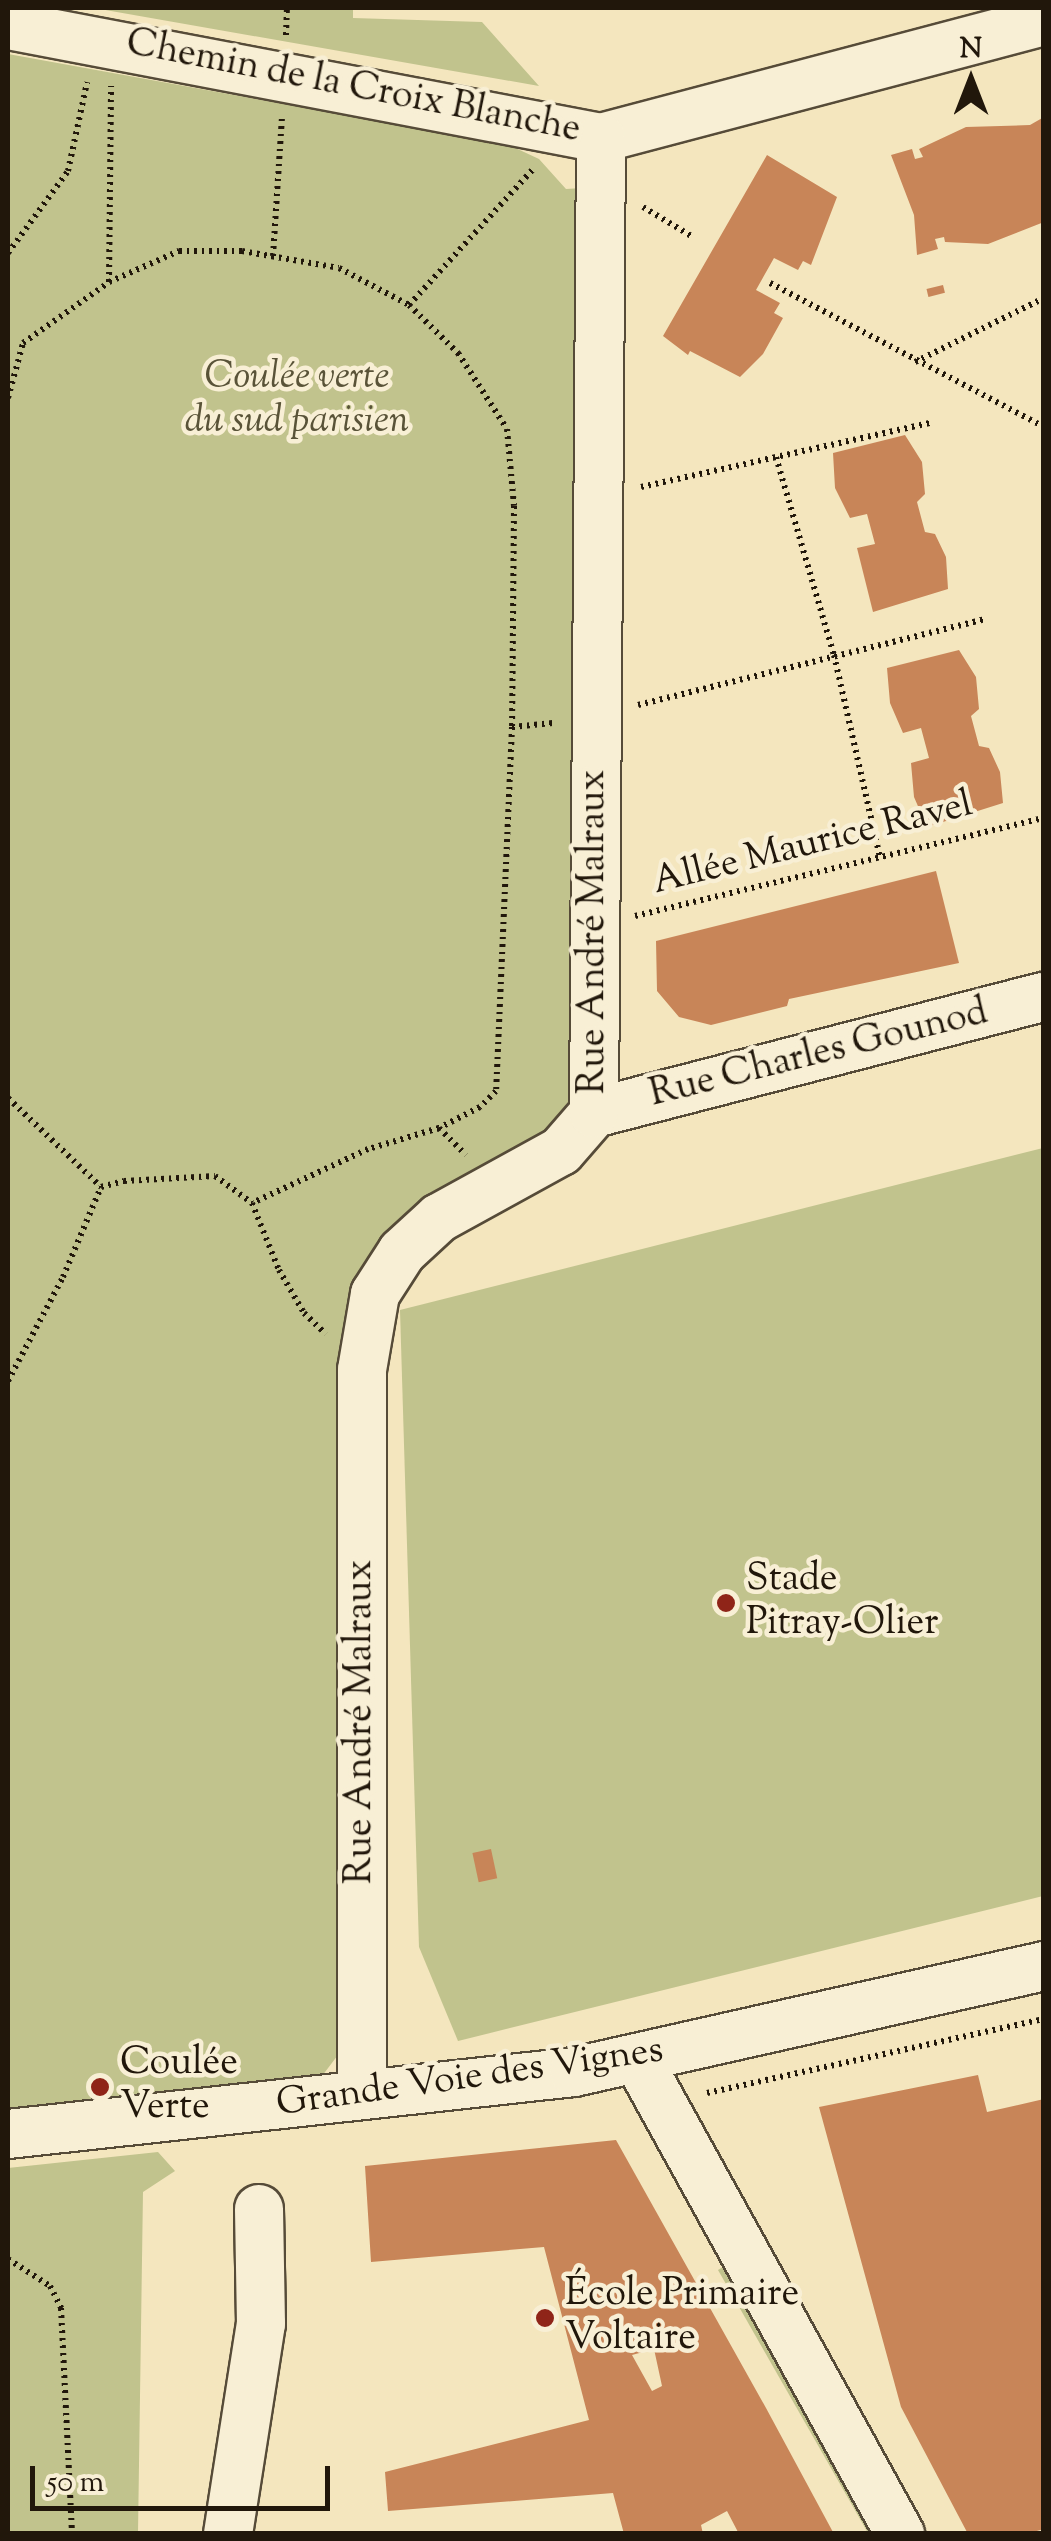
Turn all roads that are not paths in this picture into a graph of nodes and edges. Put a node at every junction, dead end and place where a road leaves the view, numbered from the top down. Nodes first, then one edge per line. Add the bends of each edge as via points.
1 (1044, 21) edge
2 (8, 25) edge
3 (601, 138) junction
4 (1044, 997) edge
5 (594, 1113) junction
6 (1044, 1966) edge
7 (638, 2060) junction
8 (362, 2096) junction
9 (8, 2134) edge
10 (258, 2209) dead end
11 (228, 2534) edge
12 (900, 2534) edge

1 - 3 street, Chemin de la Croix Blanche
2 - 3 street, Chemin de la Croix Blanche via 99,56 284,76
3 - 5 street, Rue André Malraux
4 - 5 street, Rue Charles Gounod
5 - 8 street, Rue André Malraux via 561,1151 438,1218 402,1252 374,1294 362,1370
6 - 7 street, Grande Voie des Vignes
7 - 8 street, Grande Voie des Vignes
7 - 12 street
8 - 9 street, Grande Voie des Vignes
10 - 11 street via 261,2324

